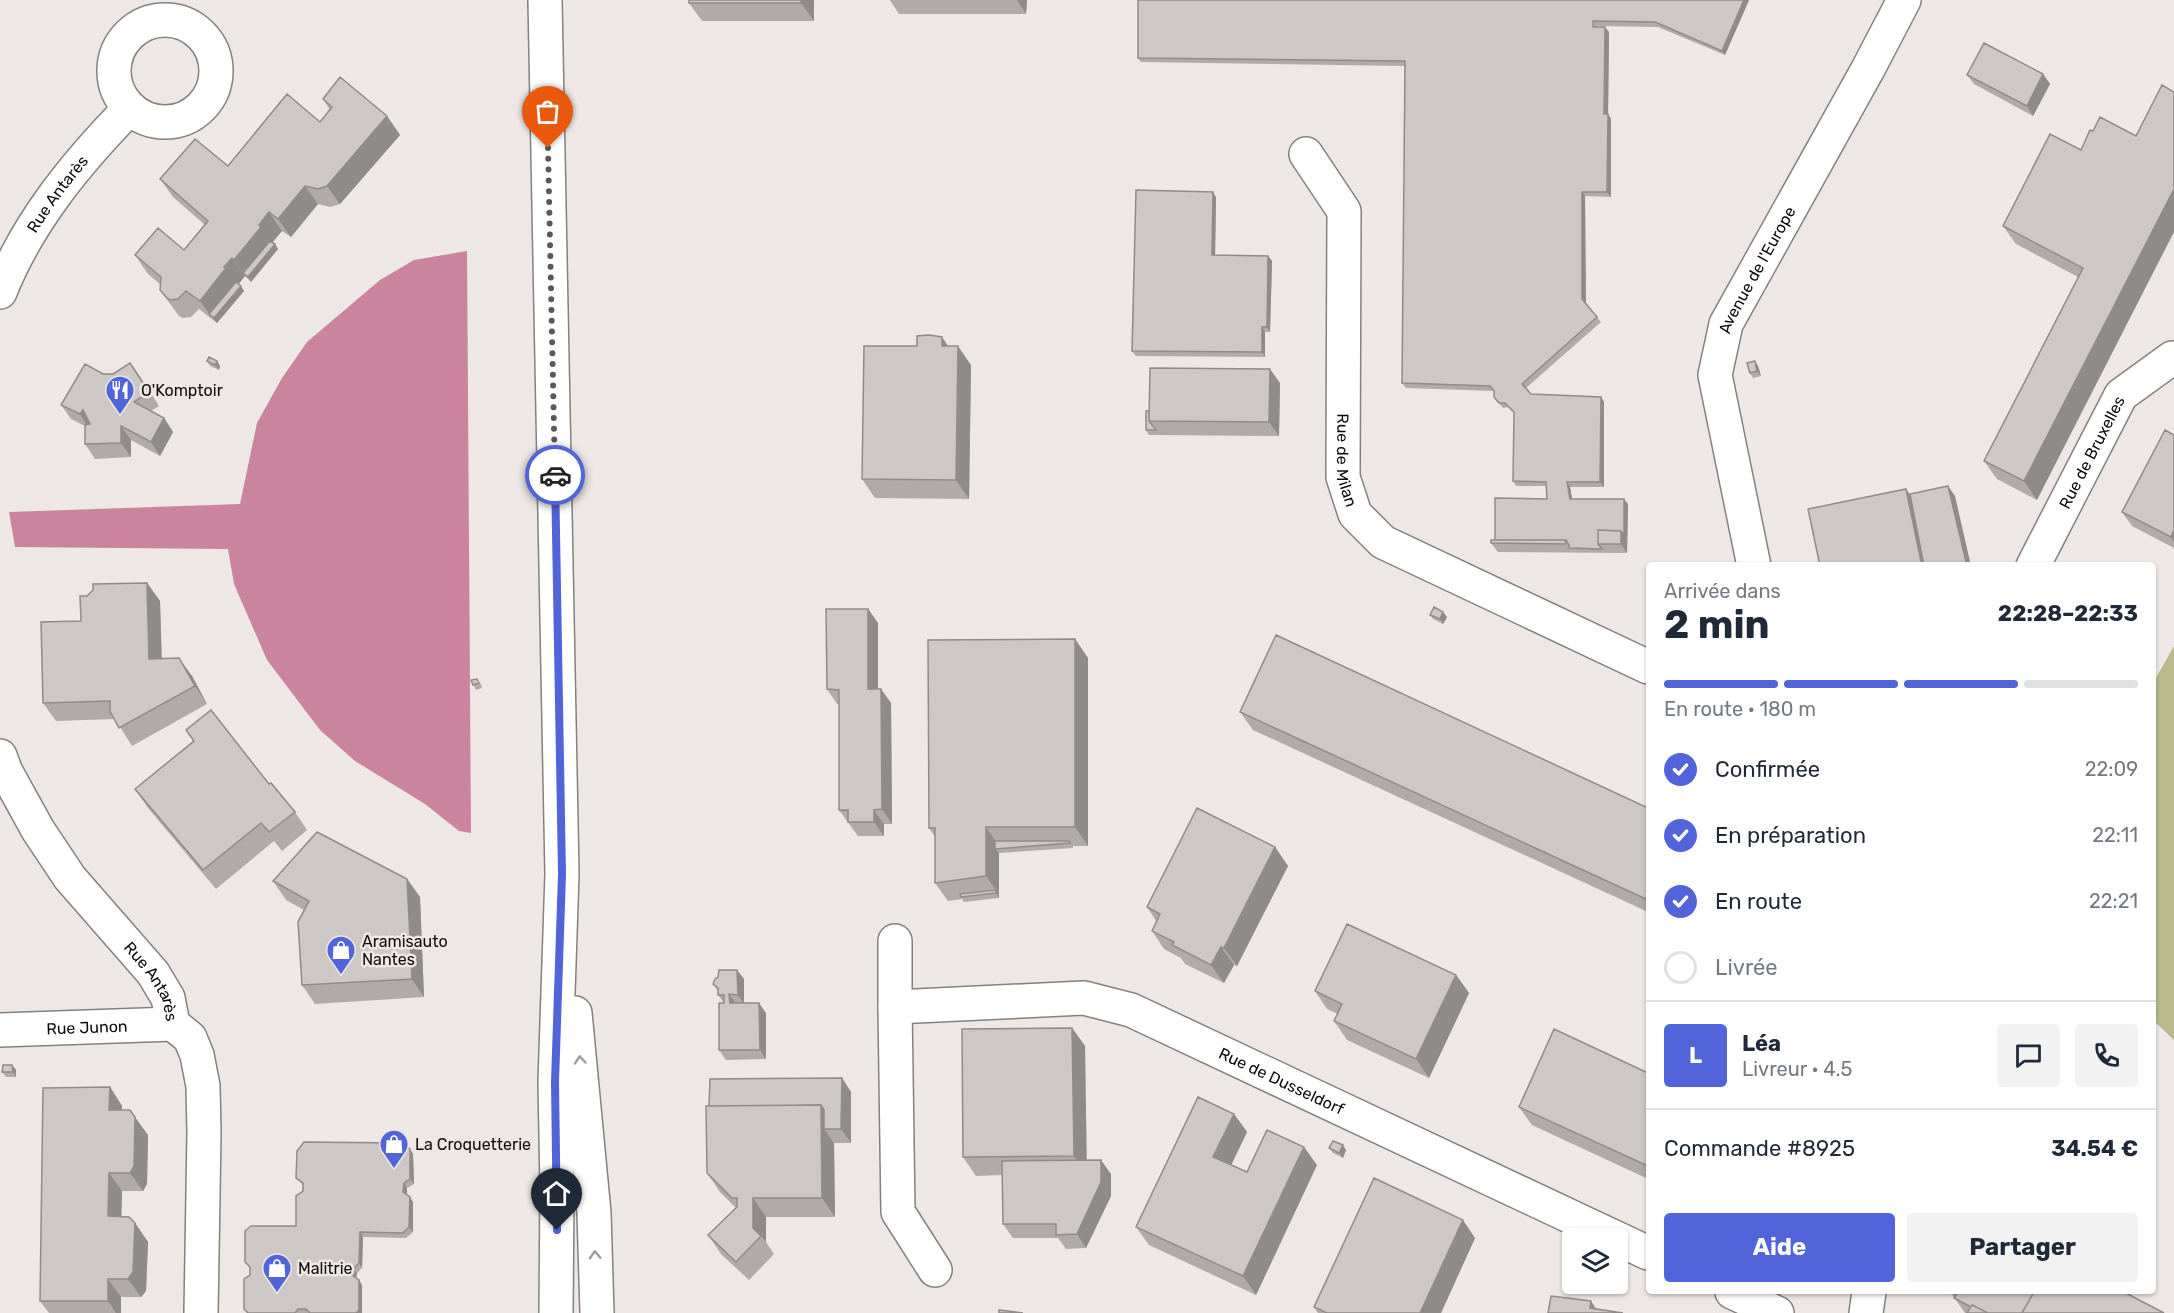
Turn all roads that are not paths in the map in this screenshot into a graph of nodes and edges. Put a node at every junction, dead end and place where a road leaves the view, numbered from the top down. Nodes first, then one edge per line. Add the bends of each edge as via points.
1 (1904, 0) edge
2 (546, 2) edge
3 (130, 108) dead end
4 (1306, 154) dead end
5 (0, 292) edge
6 (2172, 358) dead end
7 (1753, 562) edge
8 (2035, 562) edge
9 (1646, 666) edge
10 (0, 756) edge
11 (562, 874) junction
12 (895, 941) dead end
13 (895, 1007) junction
14 (173, 1023) junction
15 (0, 1030) edge
16 (1646, 1251) edge
17 (934, 1270) dead end
18 (1736, 1294) edge
19 (1869, 1294) edge
20 (201, 1313) edge
21 (556, 1313) edge
22 (597, 1313) edge
23 (1778, 1313) edge
24 (1866, 1313) edge

1 - 7 street, Avenue de l'Europe via 1726,324 1715,375
2 - 11 street
3 - 5 street, Rue Antarès via 89,150 40,214
4 - 9 street, Rue de Milan via 1344,211 1342,477 1355,514 1383,542
6 - 8 street, Rue de Bruxelles via 2121,395
10 - 14 street, Rue Antarès via 38,830 70,878 153,973 168,998
11 - 21 street via 555,1082
22 -> 11 street via 594,1213
12 - 13 street
13 - 16 street, Rue de Dusseldorf via 1084,998 1131,1010
13 - 17 street via 898,1212
14 - 15 street, Rue Junon
14 - 20 street, Rue Antarès via 190,1038 203,1086
18 - 23 street
19 - 24 street

